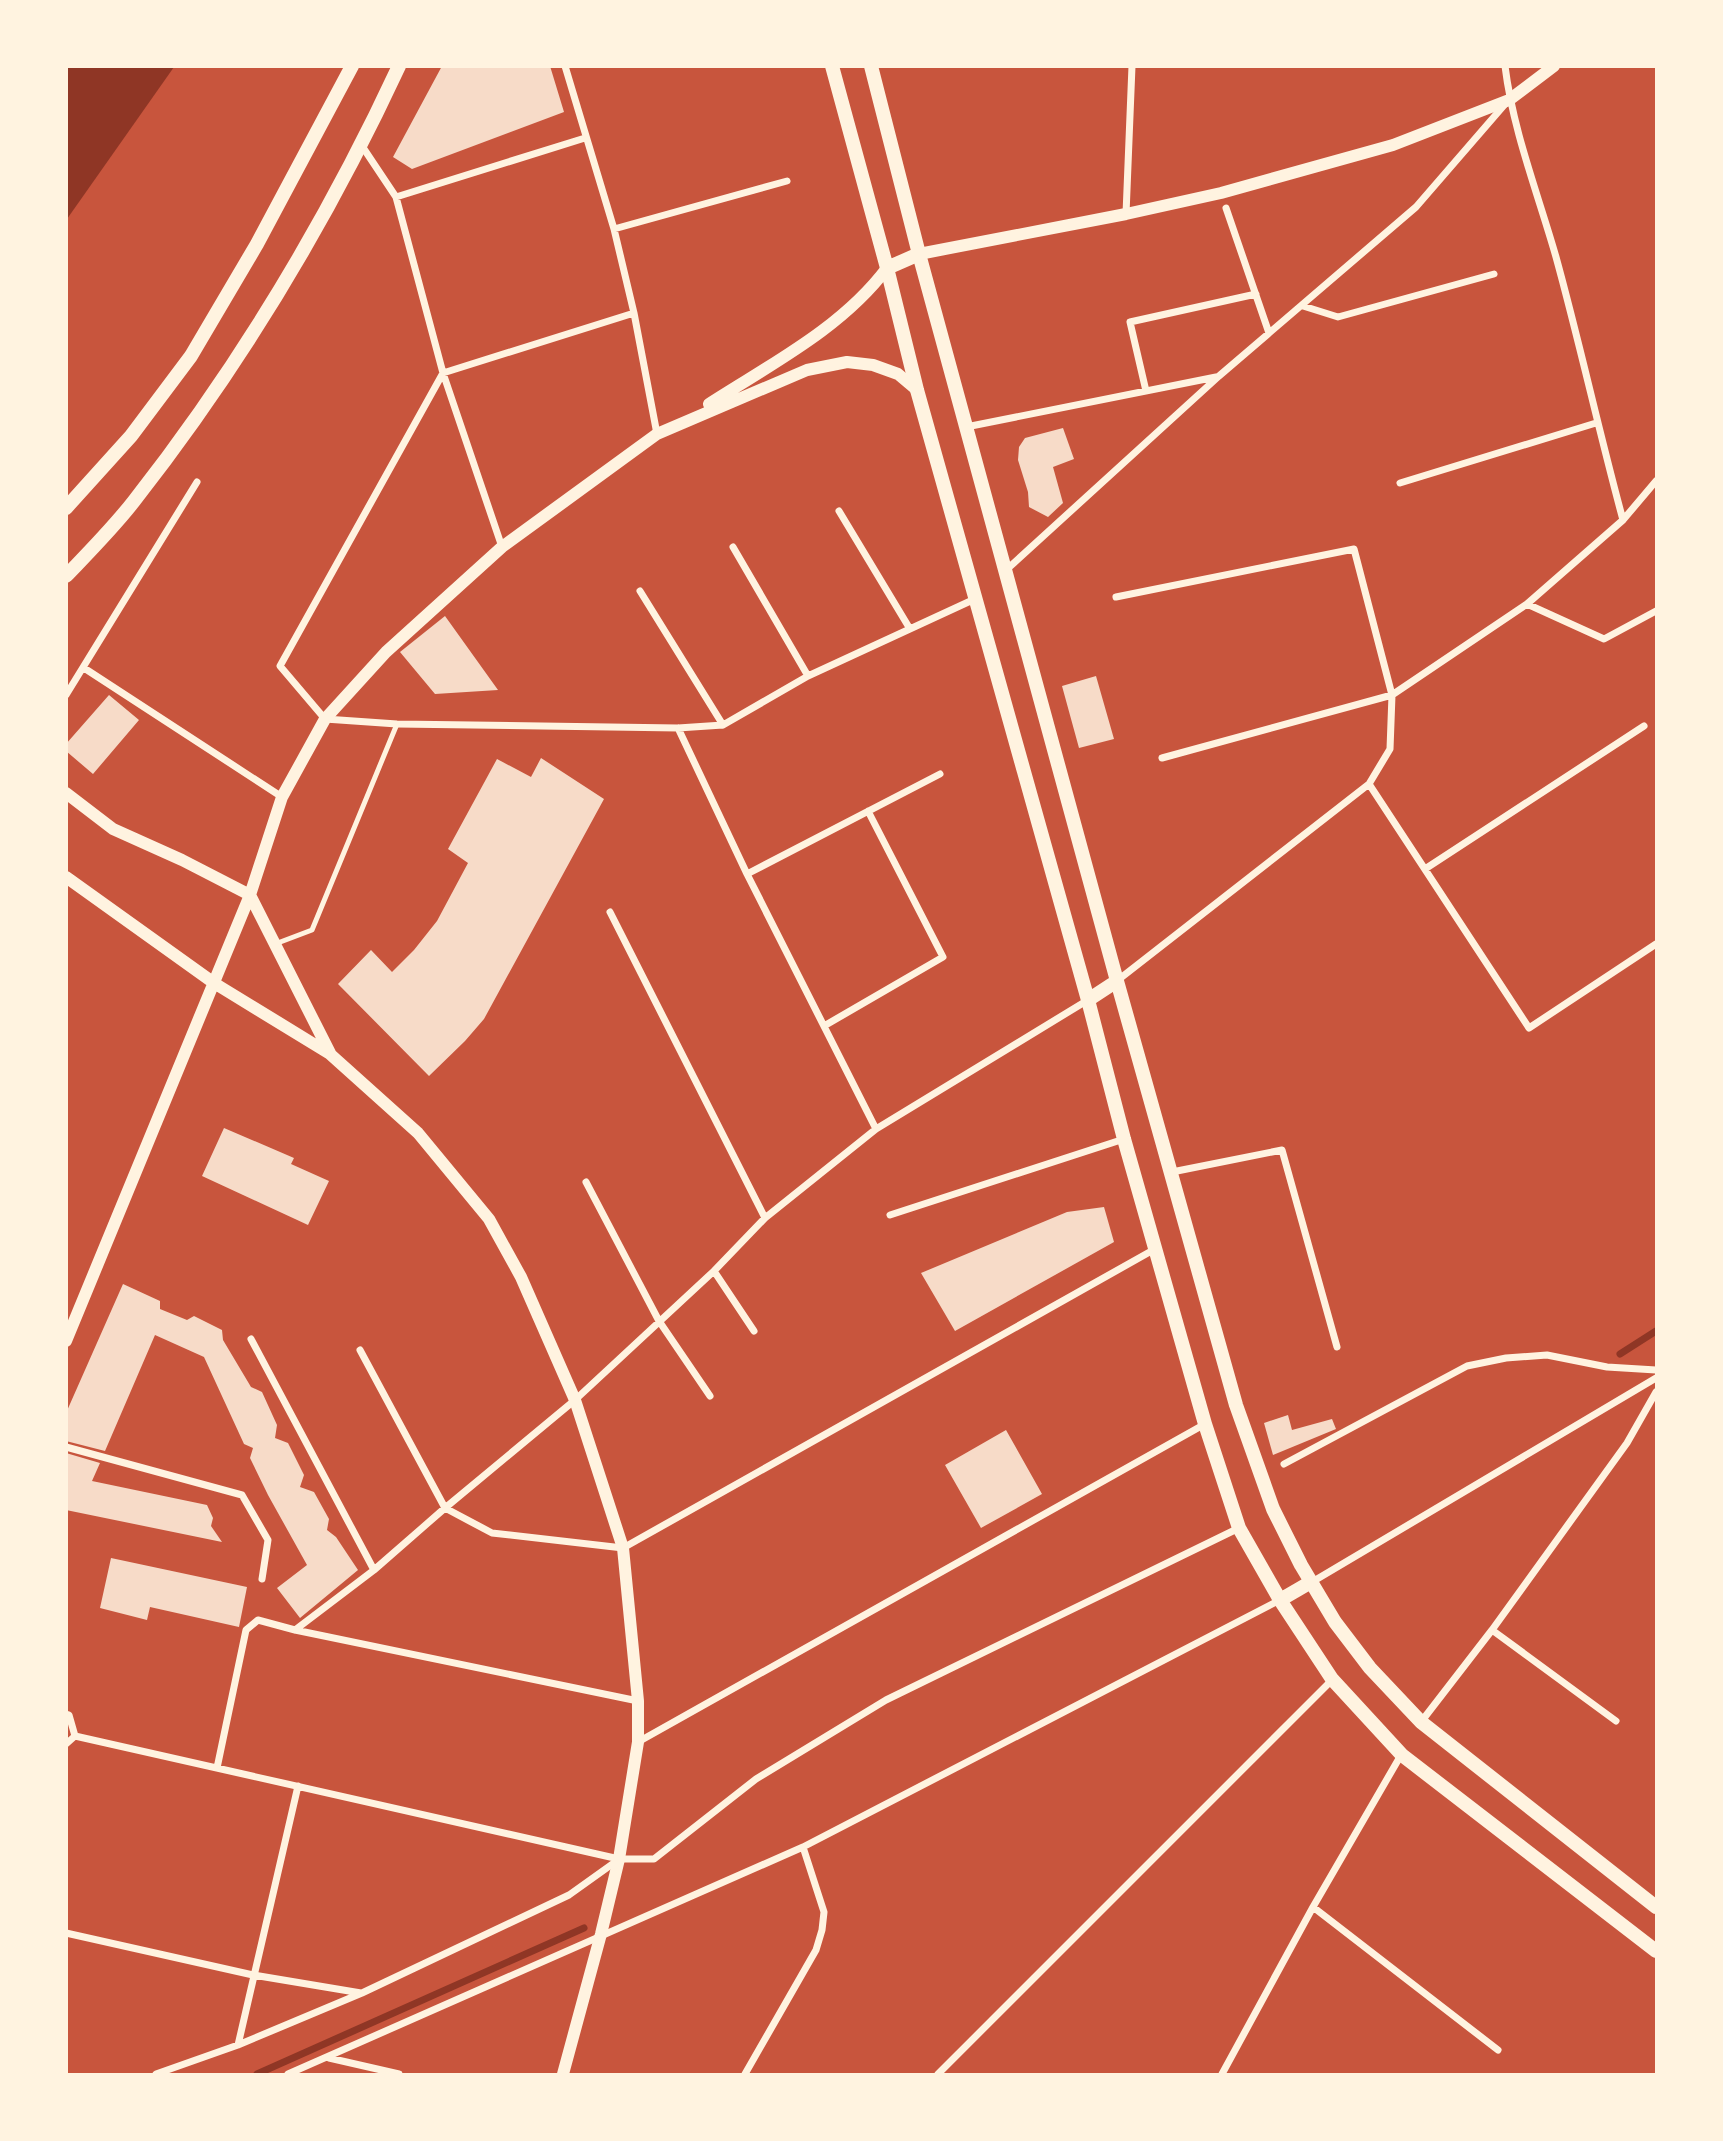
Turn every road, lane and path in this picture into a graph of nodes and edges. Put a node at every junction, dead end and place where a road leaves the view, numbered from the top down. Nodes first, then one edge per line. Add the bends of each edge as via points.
1 (352, 66) edge
2 (399, 66) edge
3 (565, 66) edge
4 (832, 66) edge
5 (871, 66) edge
6 (1132, 66) edge
7 (1505, 66) edge
8 (1554, 66) edge
9 (1509, 100) junction
10 (585, 138) junction
11 (362, 146) junction
12 (788, 181) dead end
13 (396, 197) junction
14 (1226, 208) dead end
15 (1126, 214) junction
16 (614, 229) junction
17 (919, 254) junction
18 (887, 268) junction
19 (1494, 274) dead end
20 (1256, 294) junction
21 (1303, 306) junction
22 (634, 313) junction
23 (1269, 333) junction
24 (443, 373) junction
25 (1219, 376) junction
26 (917, 390) junction
27 (1146, 391) junction
28 (679, 423) junction
29 (1596, 423) junction
30 (966, 427) junction
31 (657, 434) junction
32 (1657, 481) edge
33 (198, 482) dead end
34 (1400, 482) dead end
35 (66, 508) edge
36 (839, 511) dead end
37 (1623, 520) junction
38 (502, 547) junction
39 (733, 547) dead end
40 (1005, 571) junction
41 (66, 576) edge
42 (640, 590) dead end
43 (1116, 597) dead end
44 (977, 598) junction
45 (1527, 604) junction
46 (1657, 611) edge
47 (910, 629) junction
48 (84, 668) junction
49 (808, 677) junction
50 (66, 695) edge
51 (1392, 695) junction
52 (325, 719) junction
53 (397, 724) junction
54 (723, 725) junction
55 (1644, 726) dead end
56 (678, 728) junction
57 (1162, 758) dead end
58 (940, 774) dead end
59 (1369, 784) junction
60 (66, 793) edge
61 (282, 797) junction
62 (868, 811) junction
63 (1425, 869) junction
64 (747, 874) junction
65 (66, 877) edge
66 (250, 895) junction
67 (610, 912) dead end
68 (275, 944) junction
69 (1657, 944) edge
70 (1117, 981) junction
71 (214, 983) junction
72 (1088, 1000) junction
73 (824, 1026) junction
74 (330, 1054) junction
75 (876, 1129) junction
76 (1124, 1139) junction
77 (1172, 1172) junction
78 (586, 1182) dead end
79 (890, 1215) dead end
80 (765, 1218) junction
81 (1155, 1249) junction
82 (714, 1270) junction
83 (659, 1321) junction
84 (754, 1331) dead end
85 (251, 1339) dead end
86 (66, 1341) edge
87 (1337, 1347) dead end
88 (360, 1350) dead end
89 (1657, 1370) edge
90 (1657, 1378) edge
91 (1657, 1392) edge
92 (710, 1396) dead end
93 (575, 1400) junction
94 (1205, 1424) junction
95 (66, 1447) edge
96 (1284, 1464) dead end
97 (445, 1508) junction
98 (1239, 1528) junction
99 (623, 1548) junction
100 (374, 1570) junction
101 (262, 1579) dead end
102 (1311, 1582) junction
103 (1280, 1600) junction
104 (295, 1630) junction
105 (1492, 1630) junction
106 (1332, 1679) junction
107 (638, 1701) junction
108 (66, 1714) edge
109 (1616, 1721) dead end
110 (1421, 1722) junction
111 (75, 1736) junction
112 (638, 1742) junction
113 (66, 1744) edge
114 (1402, 1755) junction
115 (217, 1768) junction
116 (298, 1786) junction
117 (803, 1847) junction
118 (619, 1859) junction
119 (1313, 1907) junction
120 (1657, 1907) edge
121 (66, 1933) edge
122 (601, 1934) junction
123 (1657, 1951) edge
124 (253, 1975) junction
125 (362, 1993) junction
126 (238, 2045) junction
127 (1498, 2050) dead end
128 (329, 2058) junction
129 (156, 2074) edge
130 (288, 2074) edge
131 (399, 2074) edge
132 (563, 2074) edge
133 (745, 2074) edge
134 (938, 2074) edge
135 (1222, 2074) edge

1 - 35 main road via 191,356 131,436
2 - 11 main road
3 - 10 street
4 - 18 main road
5 - 17 main road
6 - 15 street
7 - 9 street
8 - 9 street
9 - 15 street via 1393,145
9 - 21 street via 1416,207
9 - 29 street via 1556,258
10 - 13 street
10 - 16 street
11 - 13 street
11 - 41 main road via 266,316 132,503
12 - 16 street
13 - 24 street
14 - 20 street
15 - 17 street
16 - 22 street
17 - 18 main road
17 - 30 main road
18 - 26 main road
18 - 28 street via 869,292 807,341
19 - 21 street via 1339,317
20 - 23 street
20 - 27 street via 1130,322
21 - 23 street
22 - 24 street
22 - 31 street
23 - 25 street
24 - 38 street
24 - 52 street via 280,666
25 - 27 street
25 - 40 street
26 - 28 street via 898,374 847,362 807,370
26 - 44 main road
27 - 30 street
28 - 31 street
29 - 34 street
29 - 37 street
30 - 40 main road
31 - 38 street
32 - 37 street
33 - 48 street
36 - 47 street
37 - 45 street
38 - 52 street via 386,652
39 - 49 street
40 - 70 main road
42 - 54 street
43 - 51 street via 1354,549
44 - 47 street
44 - 72 main road
45 - 46 street via 1604,639
45 - 51 street
47 - 49 street
48 - 50 street
48 - 61 street
49 - 54 street
51 - 57 street
51 - 59 street via 1390,750
52 - 53 street
52 - 61 street
53 - 56 street
53 - 68 lane via 312,930
54 - 56 street
55 - 63 street
56 - 64 street
58 - 62 street
59 - 63 street
59 - 70 street
60 - 66 street via 113,829
61 - 66 street
62 - 64 street
62 - 73 street via 943,957
63 - 69 street via 1529,1028
64 - 73 street
65 - 71 street
66 - 68 street
66 - 71 street
67 - 80 street
68 - 74 street
70 - 72 main road
70 - 77 main road
71 - 74 street
71 - 86 street
72 - 75 street
72 - 76 main road
73 - 75 street
74 - 93 street via 418,1133 489,1219 521,1278
75 - 80 street
76 - 79 street
76 - 81 main road
77 - 87 street via 1282,1150
77 - 102 main road via 1236,1405 1273,1509
78 - 83 street
80 - 82 street
81 - 94 main road
81 - 99 street
82 - 83 street
82 - 84 street
83 - 92 street
83 - 93 street
85 - 100 street
88 - 97 street
89 - 96 street via 1607,1367 1547,1355 1467,1366
90 - 102 street
91 - 105 street via 1627,1443
93 - 97 street
93 - 99 street
94 - 98 main road
94 - 112 street
95 - 101 street via 242,1495 268,1540
97 - 99 street via 492,1533
97 - 100 street
98 - 103 main road
98 - 118 street via 886,1700 756,1779 654,1859
99 - 107 street
100 - 104 street
102 - 103 main road
102 - 110 main road via 1370,1668
103 - 106 main road
103 - 117 street
104 - 107 street
104 - 115 street via 258,1620 246,1630
105 - 109 street
105 - 110 street
106 - 114 main road
106 - 134 street
107 - 112 street
108 - 111 street
110 - 120 main road
111 - 113 street
111 - 115 street
112 - 118 street
114 - 119 street
114 - 123 main road
115 - 116 street
116 - 118 street
116 - 124 street
117 - 122 street
117 - 133 street via 824,1912 822,1930 816,1950
118 - 122 street
118 - 125 street via 569,1895
119 - 127 street
119 - 135 street
121 - 124 street
122 - 128 street
122 - 132 street
124 - 125 street
124 - 126 street
125 - 126 street
126 - 129 street
128 - 130 street
128 - 131 street

